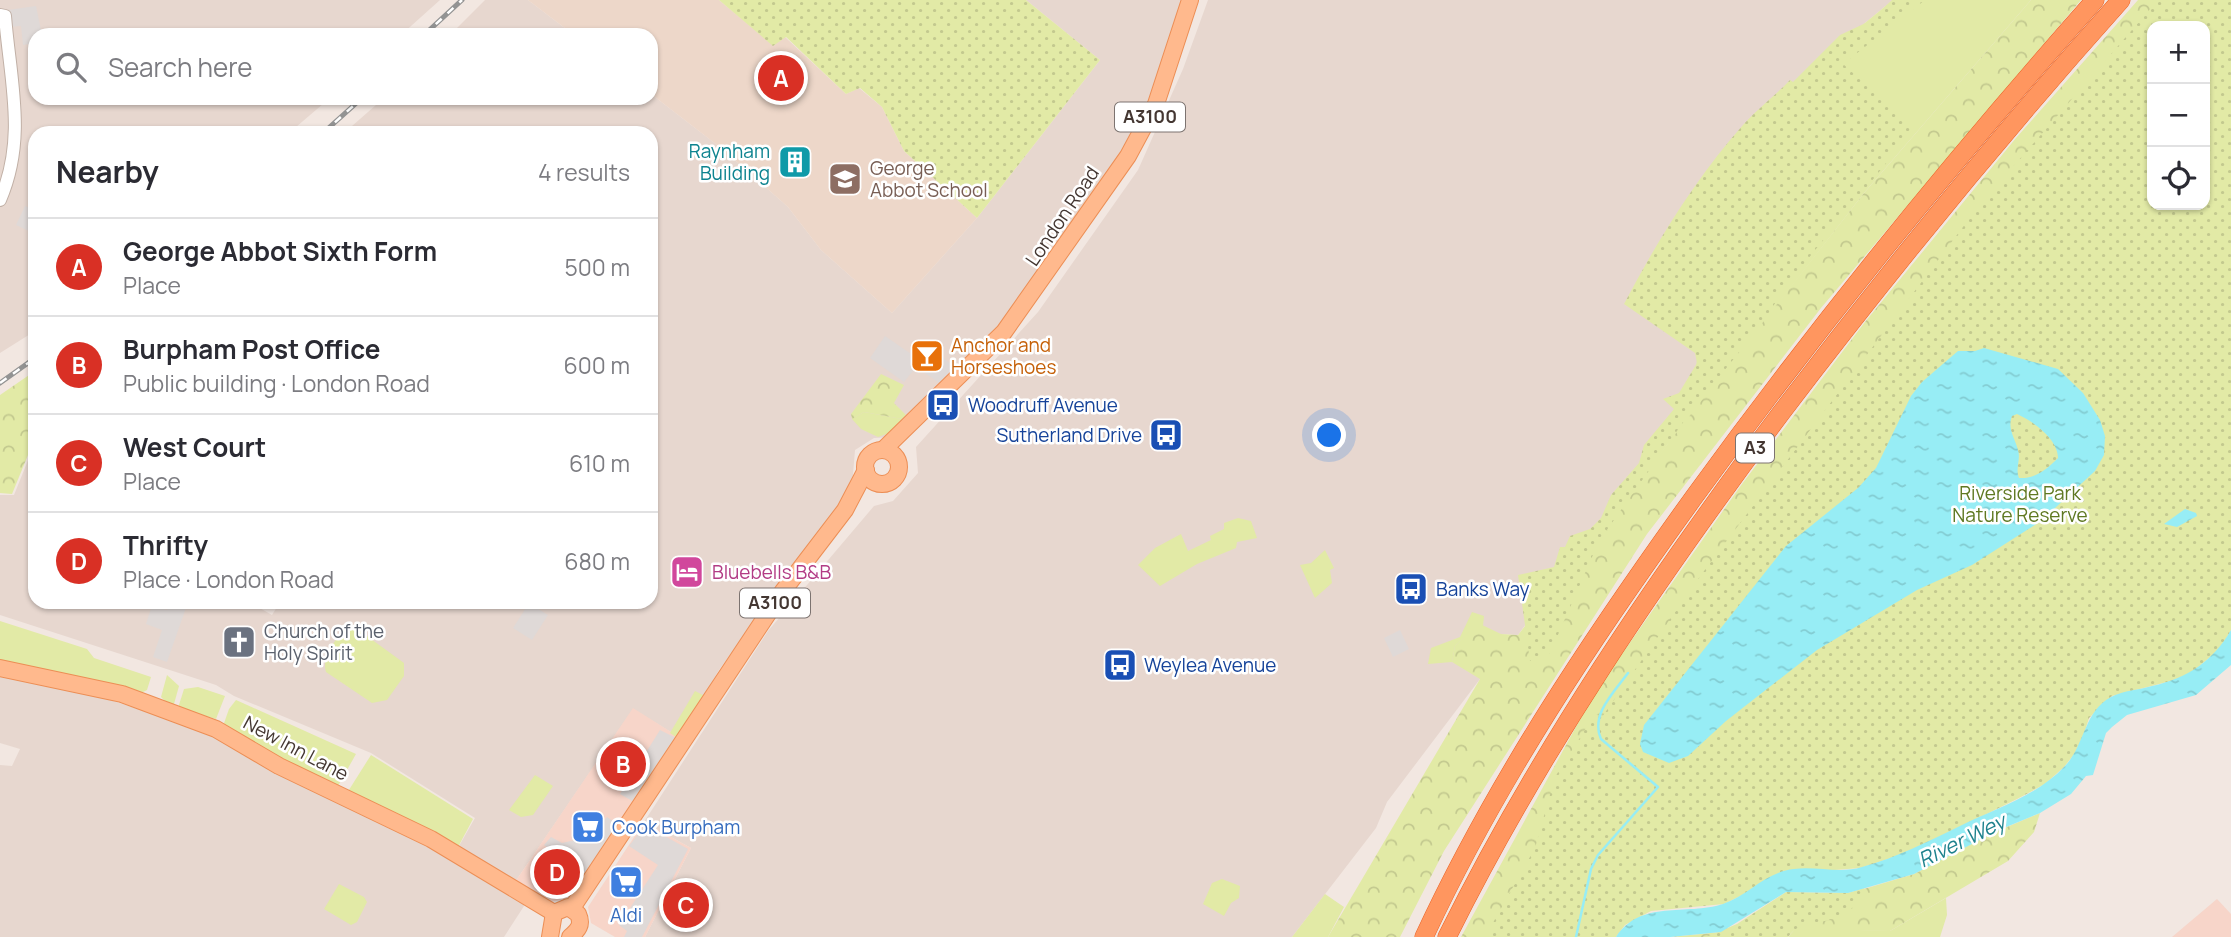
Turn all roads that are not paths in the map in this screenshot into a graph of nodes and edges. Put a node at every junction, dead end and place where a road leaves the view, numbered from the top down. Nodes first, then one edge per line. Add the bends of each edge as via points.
1 (1190, 0) edge
2 (2095, 0) edge
3 (2121, 0) edge
4 (2, 15) edge
5 (0, 200) edge
6 (890, 454) junction
7 (866, 470) junction
8 (881, 483) junction
9 (845, 510) junction
10 (0, 668) edge
11 (572, 908) junction
12 (552, 926) edge
13 (571, 936) edge
14 (1424, 937) edge
15 (1447, 937) edge

1 - 6 main road, London Road / A3100 via 1156,104 1128,156 1004,332 915,422
2 - 14 highway, A3 via 1880,254 1667,535 1524,751
3 - 15 highway, A3 via 1932,222 1699,525 1552,743
4 - 5 street via 17,131 12,170
6 - 7 main road via 868,458
6 - 8 main road via 898,475
7 - 8 main road via 871,480
7 - 9 main road, A3100
8 - 9 main road, A3100
9 - 11 main road, A3100 via 783,591 666,776 659,778
10 - 12 main road, New Inn Lane via 109,690 216,729 279,766 431,839
11 - 12 main road via 562,907
11 - 13 main road via 580,922
12 - 13 main road via 563,936

